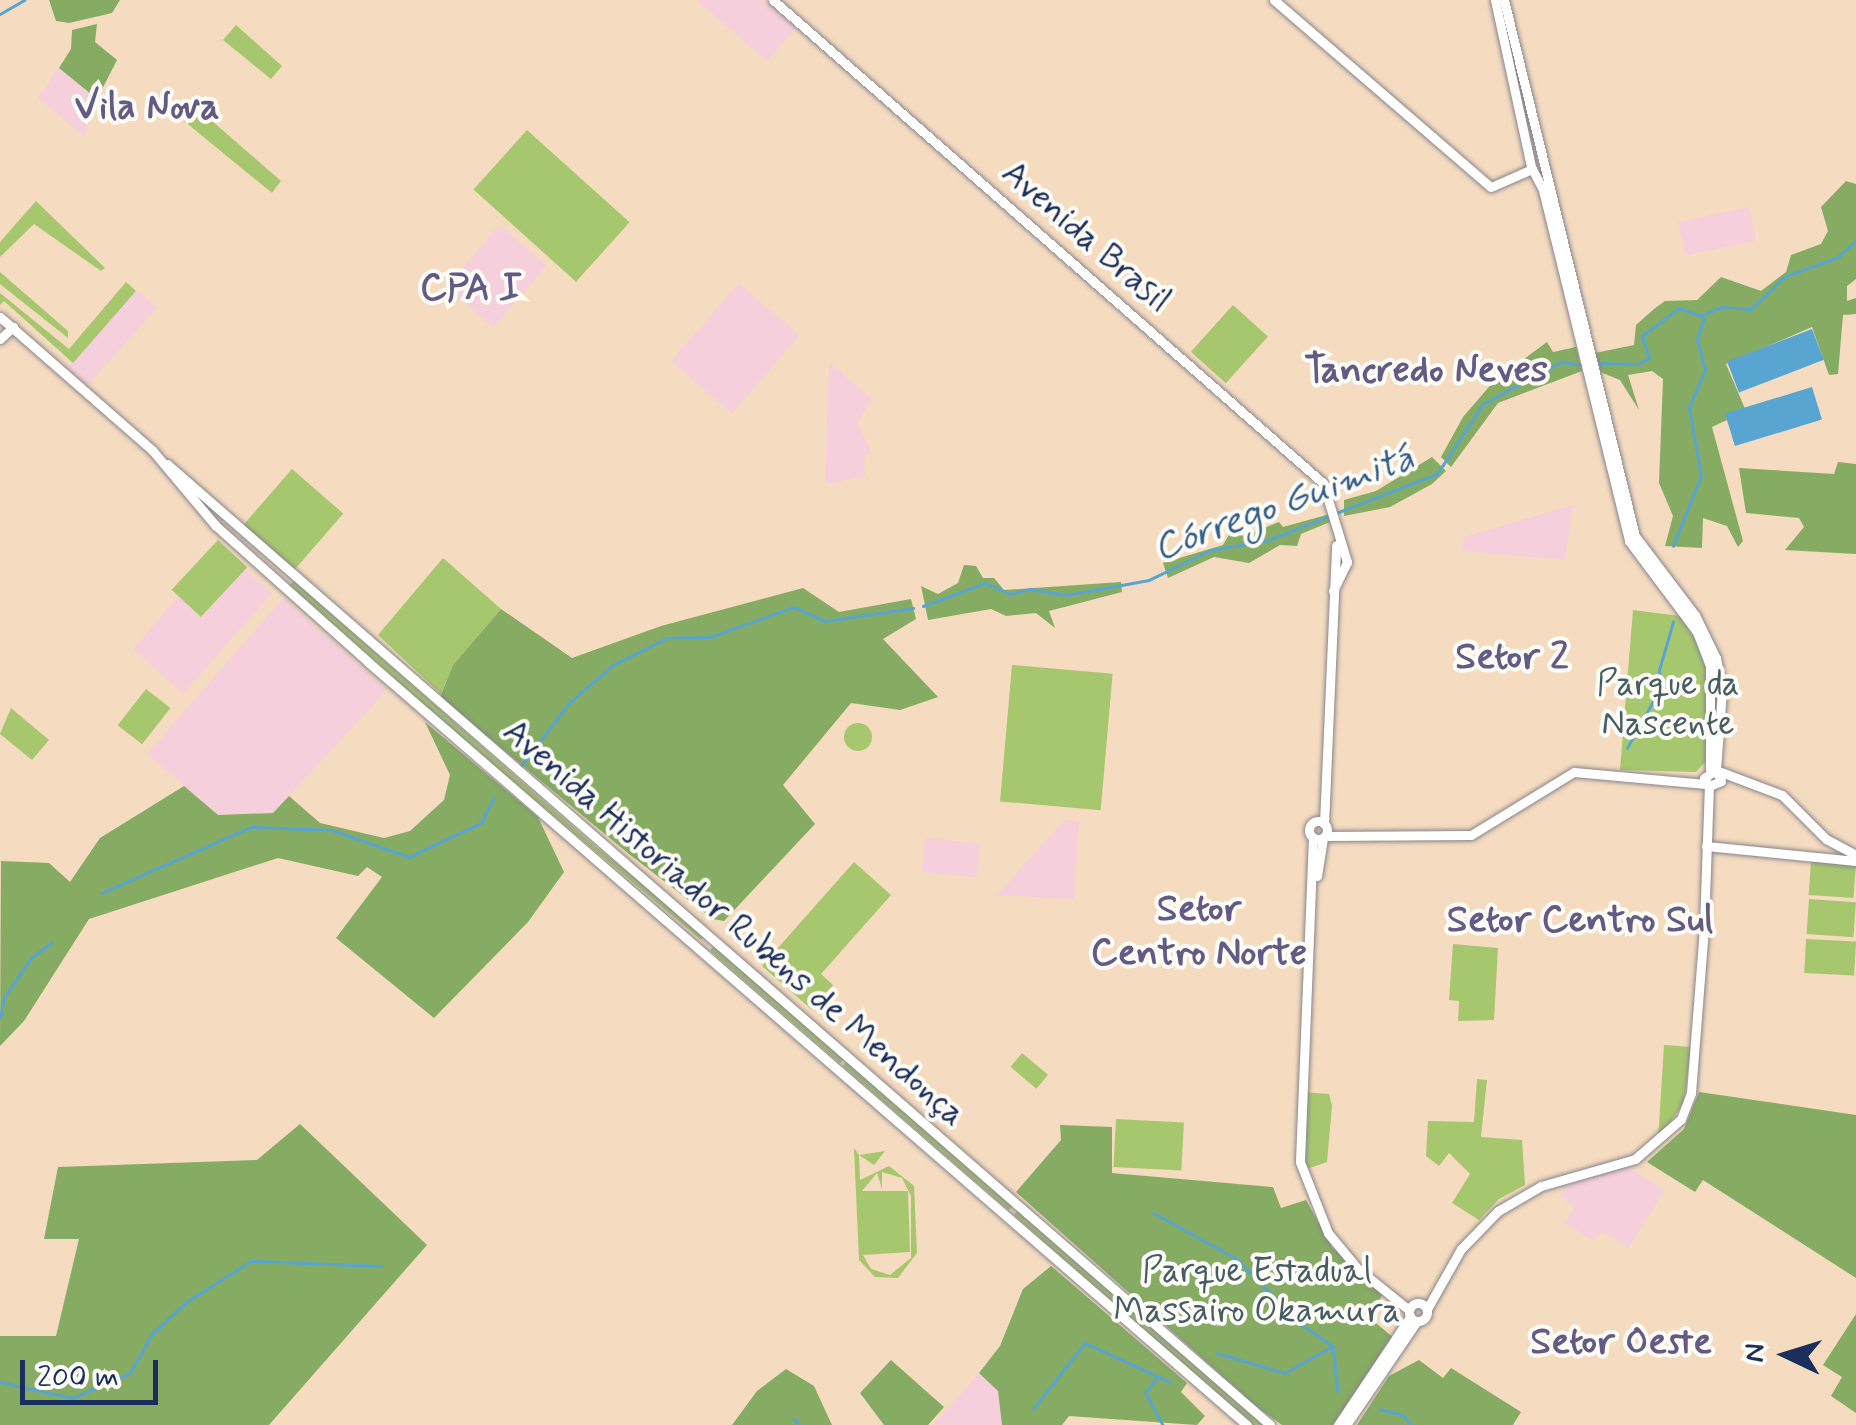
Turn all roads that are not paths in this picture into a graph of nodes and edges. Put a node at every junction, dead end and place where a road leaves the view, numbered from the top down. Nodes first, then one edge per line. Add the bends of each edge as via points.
1 (773, 0) edge
2 (1274, 0) edge
3 (1496, 0) edge
4 (1504, 0) edge
5 (1545, 163) junction
6 (1532, 167) junction
7 (0, 317) edge
8 (13, 326) junction
9 (0, 339) edge
10 (1585, 355) junction
11 (202, 500) junction
12 (1713, 771) junction
13 (1687, 777) junction
14 (1710, 786) junction
15 (1321, 830) junction
16 (1708, 847) junction
17 (1856, 858) edge
18 (1416, 1310) junction
19 (1369, 1386) junction
20 (1247, 1425) edge
21 (1270, 1425) edge
22 (1338, 1425) edge
23 (1346, 1425) edge

1 - 15 main road, Avenida Brasil via 1322,482 1338,532
2 - 6 main road via 1491,188
3 - 6 main road
4 - 5 main road
5 - 6 main road
5 - 10 main road
6 - 10 main road
7 - 8 main road, Avenida Historiador Rubens de Mendonça
8 - 9 main road
8 - 11 main road, Avenida Historiador Rubens de Mendonça
10 - 12 main road via 1636,536 1695,615 1716,658 1722,690
11 - 20 main road, Avenida Historiador Rubens de Mendonça via 384,676
11 - 21 main road, Avenida Historiador Rubens de Mendonça
12 - 13 main road
12 - 14 main road
12 - 14 main road
12 - 17 main road via 1782,795
13 - 14 main road
13 - 15 main road via 1574,772 1471,835
14 - 16 main road
15 - 18 main road, Avenida Brasil via 1300,1162 1328,1233 1358,1269
16 - 17 main road
16 - 18 main road via 1692,1077 1680,1118 1635,1159 1512,1201 1474,1233
18 - 19 main road
19 - 22 main road
19 - 23 main road

